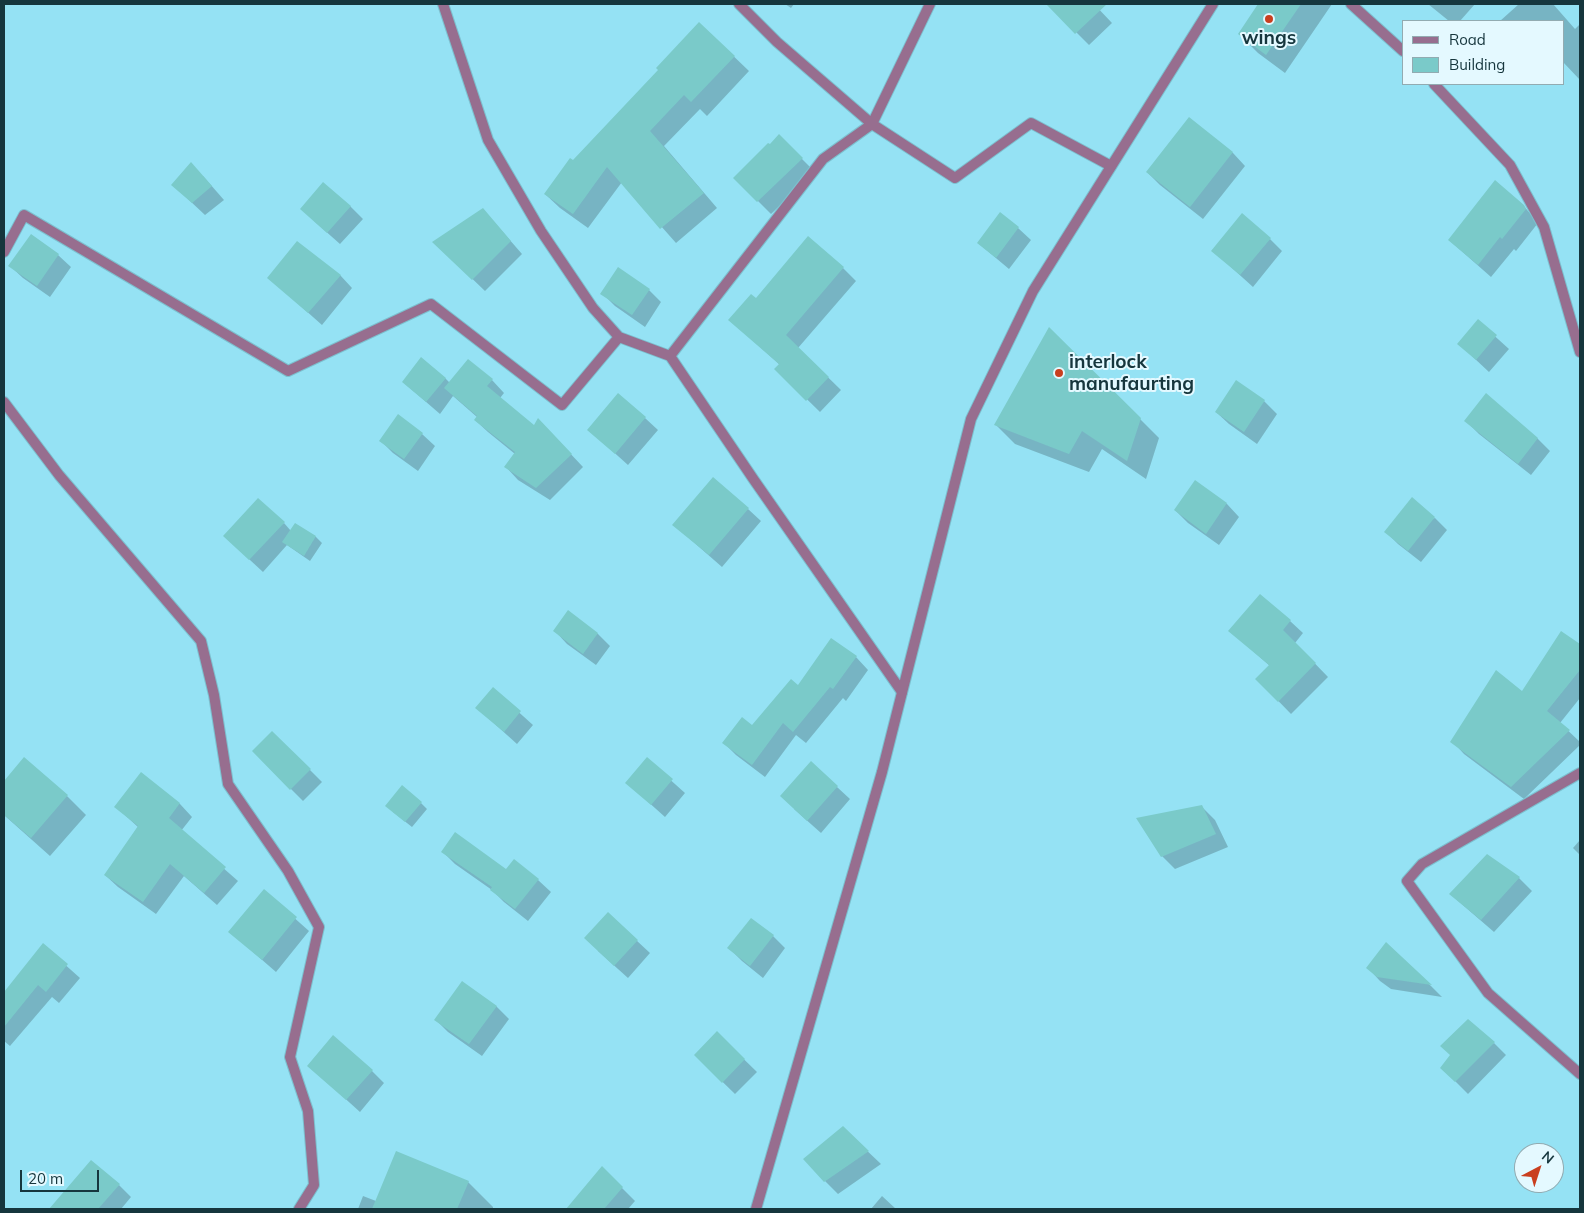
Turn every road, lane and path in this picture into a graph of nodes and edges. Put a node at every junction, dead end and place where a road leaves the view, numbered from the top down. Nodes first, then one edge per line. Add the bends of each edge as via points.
1 (443, 4) edge
2 (739, 4) edge
3 (930, 4) edge
4 (1212, 4) edge
5 (1351, 4) edge
6 (1402, 50) edge
7 (1435, 85) edge
8 (872, 124) junction
9 (1111, 166) junction
10 (4, 252) edge
11 (619, 337) junction
12 (1580, 352) edge
13 (670, 356) junction
14 (4, 402) edge
15 (902, 692) junction
16 (1580, 772) edge
17 (1580, 1074) edge
18 (299, 1209) edge
19 (756, 1209) edge

1 - 11 street via 488,140 541,231 593,308
2 - 8 street via 777,42
3 - 8 street
4 - 9 street
5 - 6 street
7 - 12 street via 1510,165 1540,219
8 - 9 street via 954,178 1031,123
8 - 13 street via 823,159
9 - 15 street via 1033,291 971,418
10 - 11 street via 24,215 288,371 431,304 562,405
11 - 13 street
13 - 15 street
14 - 18 street via 60,474 201,641 214,695 228,784 288,871 319,927 290,1057 308,1110 314,1185
15 - 19 street via 880,781
16 - 17 street via 1422,864 1407,881 1488,993

